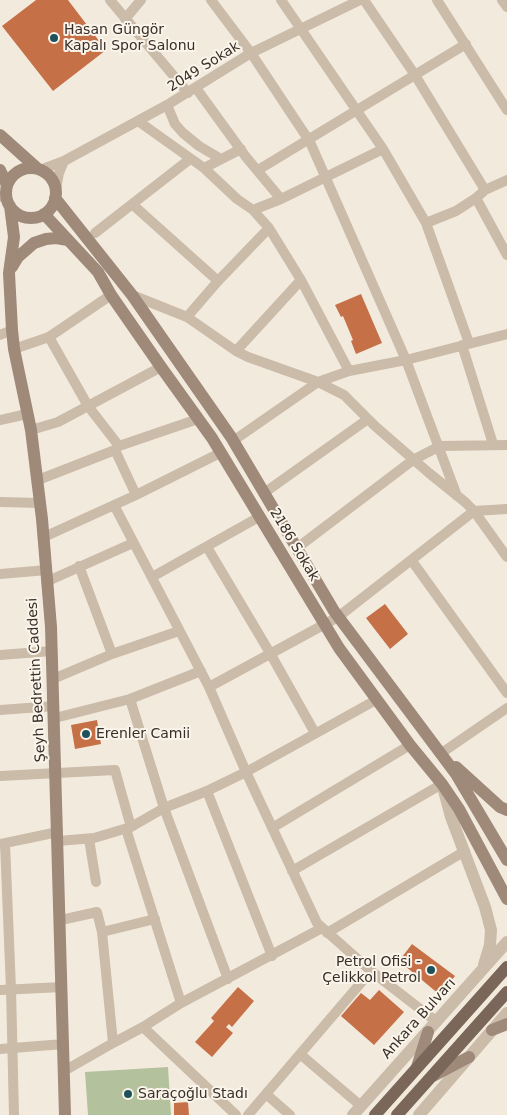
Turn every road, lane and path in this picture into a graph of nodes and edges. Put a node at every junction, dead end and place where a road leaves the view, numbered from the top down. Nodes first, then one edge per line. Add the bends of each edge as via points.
1 (110, 0) edge
2 (140, 0) edge
3 (211, 0) edge
4 (281, 0) edge
5 (362, 0) edge
6 (437, 0) edge
7 (502, 0) edge
8 (507, 7) edge
9 (125, 19) junction
10 (301, 29) junction
11 (466, 44) junction
12 (251, 53) junction
13 (415, 75) junction
14 (192, 90) junction
15 (167, 105) junction
16 (357, 110) junction
17 (507, 110) edge
18 (138, 121) junction
19 (0, 135) edge
20 (308, 139) junction
21 (241, 149) junction
22 (383, 149) junction
23 (190, 159) junction
24 (221, 159) junction
25 (64, 162) junction
26 (204, 168) junction
27 (0, 170) edge
28 (39, 170) junction
29 (258, 170) junction
30 (324, 177) junction
31 (507, 180) edge
32 (485, 190) junction
33 (55, 194) junction
34 (6, 196) edge
35 (476, 198) junction
36 (281, 199) junction
37 (132, 204) junction
38 (253, 210) junction
39 (39, 215) junction
40 (426, 223) junction
41 (269, 228) junction
42 (96, 233) dead end
43 (68, 240) junction
44 (13, 247) junction
45 (507, 256) edge
46 (8, 273) junction
47 (301, 280) junction
48 (218, 281) junction
49 (111, 295) junction
50 (132, 295) junction
51 (187, 317) junction
52 (6, 332) edge
53 (507, 334) edge
54 (48, 337) junction
55 (465, 344) junction
56 (14, 349) junction
57 (236, 351) junction
58 (406, 360) junction
59 (161, 367) junction
60 (349, 371) junction
61 (318, 382) junction
62 (88, 406) junction
63 (27, 414) junction
64 (198, 419) junction
65 (368, 419) junction
66 (0, 420) edge
67 (31, 430) junction
68 (233, 441) junction
69 (493, 444) junction
70 (507, 445) edge
71 (440, 446) junction
72 (117, 448) junction
73 (220, 453) junction
74 (413, 460) junction
75 (38, 480) junction
76 (264, 493) junction
77 (136, 495) junction
78 (457, 496) junction
79 (0, 502) edge
80 (40, 503) junction
81 (114, 505) junction
82 (507, 509) edge
83 (474, 511) junction
84 (259, 517) junction
85 (44, 537) junction
86 (133, 543) junction
87 (207, 547) junction
88 (296, 548) junction
89 (507, 557) edge
90 (412, 561) junction
91 (79, 566) junction
92 (0, 574) edge
93 (48, 576) junction
94 (152, 577) junction
95 (338, 617) junction
96 (324, 625) junction
97 (179, 631) junction
98 (52, 651) junction
99 (270, 653) junction
100 (112, 654) junction
101 (0, 655) edge
102 (201, 671) junction
103 (53, 678) junction
104 (209, 686) junction
105 (507, 693) edge
106 (130, 700) junction
107 (376, 700) junction
108 (507, 708) edge
109 (0, 710) edge
110 (55, 712) junction
111 (315, 733) junction
112 (410, 745) junction
113 (440, 754) junction
114 (246, 772) junction
115 (56, 774) junction
116 (0, 776) edge
117 (442, 784) junction
118 (207, 791) junction
119 (164, 808) junction
120 (507, 810) edge
121 (128, 828) junction
122 (272, 828) junction
123 (58, 836) junction
124 (88, 839) junction
125 (3, 843) edge
126 (465, 851) junction
127 (507, 860) edge
128 (292, 871) junction
129 (96, 882) dead end
130 (507, 900) edge
131 (155, 919) junction
132 (60, 920) junction
133 (325, 930) junction
134 (102, 932) junction
135 (507, 942) edge
136 (272, 956) junction
137 (507, 967) edge
138 (483, 969) junction
139 (371, 971) junction
140 (228, 979) junction
141 (62, 987) junction
142 (11, 989) junction
143 (0, 990) edge
144 (507, 992) edge
145 (182, 1003) junction
146 (507, 1013) edge
147 (437, 1022) junction
148 (507, 1024) edge
149 (143, 1027) junction
150 (492, 1030) junction
151 (428, 1032) junction
152 (112, 1043) junction
153 (64, 1044) junction
154 (12, 1048) junction
155 (0, 1049) edge
156 (300, 1054) junction
157 (469, 1057) junction
158 (417, 1067) junction
159 (64, 1071) junction
160 (433, 1076) junction
161 (266, 1094) junction
162 (357, 1111) edge
163 (14, 1115) edge
164 (65, 1115) edge
165 (236, 1115) edge
166 (248, 1115) edge
167 (290, 1115) edge
168 (374, 1115) edge
169 (397, 1115) edge
170 (418, 1115) edge

1 - 9 street
2 - 9 street
3 - 12 street
4 - 10 street
5 - 10 street, 2049 Sokak
5 - 13 street
6 - 11 street
7 - 8 street
9 - 14 street
10 - 12 street, 2049 Sokak
10 - 16 street
11 - 13 street
11 - 17 street
12 - 14 street, 2049 Sokak
12 - 20 street
13 - 16 street
13 - 32 street
14 - 15 street, 2049 Sokak
14 - 21 street
15 - 18 street, 2049 Sokak
15 - 24 street via 183,133
16 - 20 street
16 - 22 street
18 - 23 street
18 - 25 street, 2049 Sokak
19 - 28 main road
20 - 29 street
20 - 30 street
21 - 24 street
21 - 29 street
22 - 30 street
22 - 40 street
23 - 26 street
23 - 37 street
24 - 26 street
25 - 28 street, 2049 Sokak
25 - 33 street
26 - 38 street
27 - 34 main road, Şeyh Bedrettin Caddesi
28 - 33 main road via 53,182
28 - 34 main road via 26,168 18,171 12,176
29 - 36 street
30 - 36 street
30 - 58 street
31 - 32 street
32 - 35 street
33 - 39 main road via 52,206
33 - 50 main road, 2186 Sokak
34 - 39 main road via 16,212 23,216
34 - 44 main road, Şeyh Bedrettin Caddesi via 13,220
35 - 40 street via 456,211
35 - 45 street
36 - 38 street
37 - 42 street
37 - 48 street
38 - 41 street
39 - 43 main road, 2186 Sokak
39 - 44 main road, Şeyh Bedrettin Caddesi via 24,229
40 - 55 street
41 - 47 street
41 - 48 street
43 - 46 main road via 56,238 34,243 18,257
43 - 49 main road, 2186 Sokak via 98,272
44 - 46 main road, Şeyh Bedrettin Caddesi
46 - 52 main road, Şeyh Bedrettin Caddesi
47 - 57 street
47 - 60 street
48 - 51 street
49 - 54 street
49 - 59 main road, 2186 Sokak
50 - 51 street
50 - 68 main road, 2186 Sokak
51 - 57 street
52 - 56 main road, Şeyh Bedrettin Caddesi
53 - 55 street
54 - 56 street
54 - 62 street
55 - 58 street
55 - 69 street
56 - 63 main road, Şeyh Bedrettin Caddesi
57 - 61 street
58 - 60 street
58 - 71 street
59 - 62 street
59 - 64 main road, 2186 Sokak
60 - 61 street
61 - 65 street via 344,395
61 - 68 street
62 - 67 street via 58,422
62 - 72 street
63 - 66 street
63 - 67 main road, Şeyh Bedrettin Caddesi
64 - 72 street
64 - 73 main road, 2186 Sokak
65 - 74 street
65 - 76 street
67 - 75 main road, Şeyh Bedrettin Caddesi
68 - 76 main road, 2186 Sokak
69 - 70 street
69 - 71 street
71 - 74 street
71 - 78 street
72 - 75 street
72 - 77 street
73 - 77 street
73 - 84 main road, 2186 Sokak
74 - 78 street
74 - 88 street
75 - 80 main road, Şeyh Bedrettin Caddesi
76 - 88 main road, 2186 Sokak
77 - 81 street
78 - 83 street
79 - 80 street
80 - 85 main road, Şeyh Bedrettin Caddesi
81 - 85 street
81 - 86 street
82 - 83 street
83 - 89 street
83 - 90 street
84 - 87 street
84 - 96 main road, 2186 Sokak
85 - 93 main road, Şeyh Bedrettin Caddesi
86 - 91 street
86 - 94 street
87 - 94 street
87 - 99 street
88 - 95 main road, 2186 Sokak
90 - 95 street
90 - 105 street
91 - 93 street
91 - 100 street
92 - 93 street
93 - 98 main road, Şeyh Bedrettin Caddesi
94 - 97 street
95 - 96 street
95 - 113 main road, 2186 Sokak
96 - 99 street
96 - 107 main road, 2186 Sokak
97 - 100 street
97 - 102 street
98 - 101 street
98 - 103 main road, Şeyh Bedrettin Caddesi
99 - 104 street
99 - 111 street
100 - 103 street
102 - 104 street
102 - 106 street
103 - 110 main road, Şeyh Bedrettin Caddesi
104 - 114 street
106 - 110 street
106 - 119 street
107 - 111 street
107 - 112 main road, 2186 Sokak
108 - 113 street
109 - 110 street
110 - 115 main road, Şeyh Bedrettin Caddesi
111 - 114 street
112 - 117 main road, 2186 Sokak
112 - 122 street
113 - 120 main road
113 - 127 main road, 2186 Sokak via 456,774
114 - 118 street
114 - 122 street
115 - 116 street
115 - 121 street via 115,770
115 - 123 main road, Şeyh Bedrettin Caddesi
117 - 126 street
117 - 128 street
117 - 130 main road, 2186 Sokak
118 - 119 street
118 - 136 street
119 - 121 street
119 - 140 street
121 - 124 street
121 - 131 street
122 - 128 street
123 - 124 street
123 - 125 street
123 - 132 main road, Şeyh Bedrettin Caddesi
124 - 129 street
125 - 142 street
126 - 133 street
126 - 138 street via 491,930
128 - 133 street via 318,923
131 - 134 street
131 - 145 street
132 - 134 street via 97,912
132 - 141 main road, Şeyh Bedrettin Caddesi
133 - 136 street
133 - 139 street
134 - 152 street
135 - 138 street, Ankara Bulvarı
136 - 140 street
137 - 158 main road
138 - 147 street, Ankara Bulvarı
139 - 147 street
139 - 156 street
140 - 145 street
141 - 142 street
141 - 153 main road, Şeyh Bedrettin Caddesi
142 - 143 street
142 - 154 street
144 - 160 main road
145 - 149 street
146 - 150 street
147 - 151 street, Ankara Bulvarı
148 - 150 main road
149 - 152 street
149 - 165 street
150 - 157 street
151 - 158 main road
151 - 162 street, Ankara Bulvarı
152 - 159 street
153 - 154 street
153 - 159 main road, Şeyh Bedrettin Caddesi
154 - 155 street
154 - 163 street
156 - 161 street
156 - 162 street
157 - 160 main road
157 - 170 street
158 - 168 main road
159 - 164 main road, Şeyh Bedrettin Caddesi
160 - 169 main road
161 - 166 street
161 - 167 street

